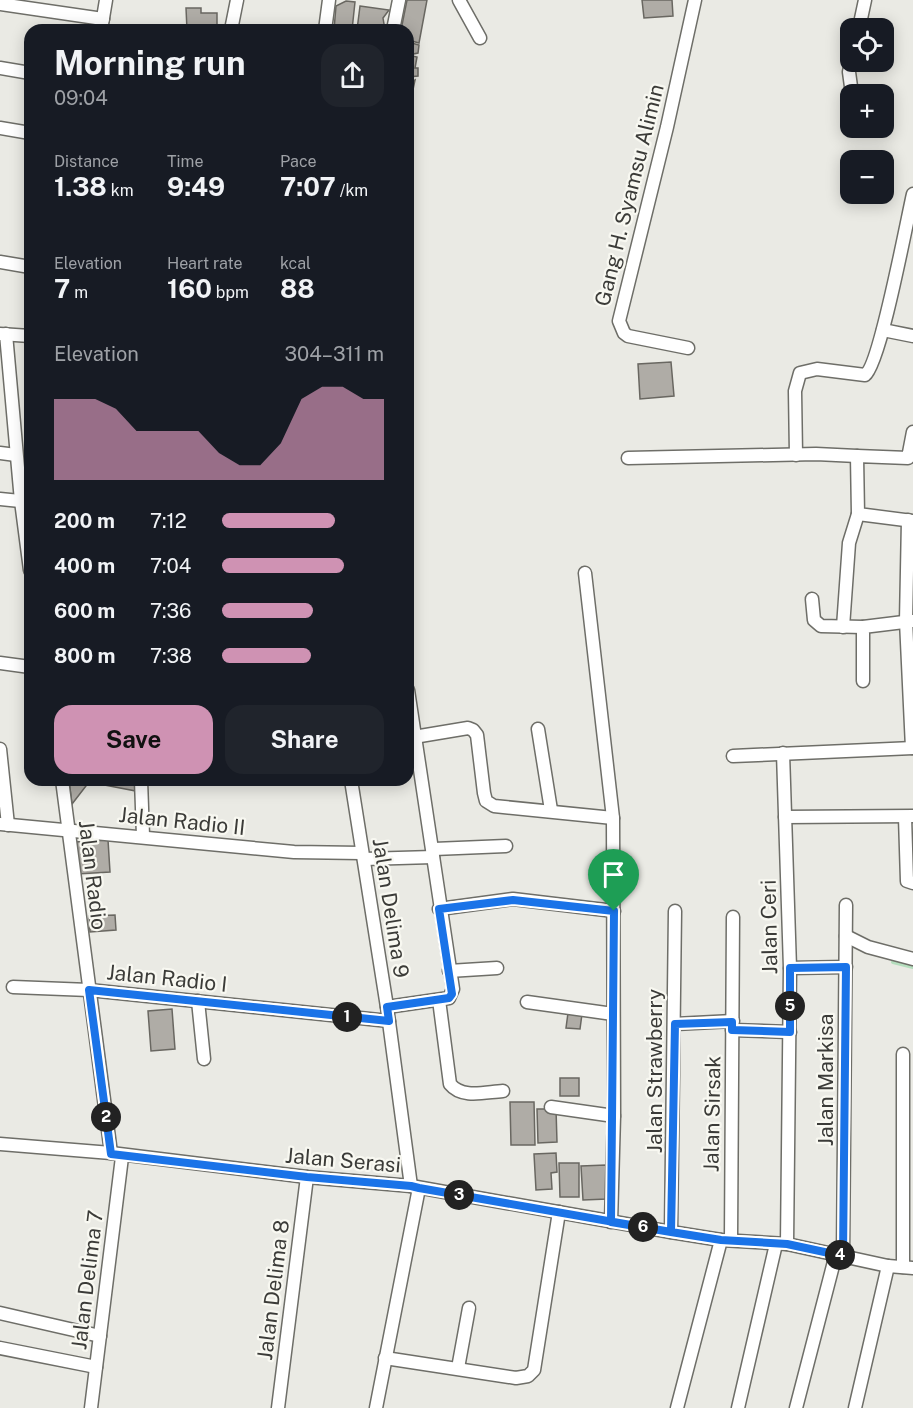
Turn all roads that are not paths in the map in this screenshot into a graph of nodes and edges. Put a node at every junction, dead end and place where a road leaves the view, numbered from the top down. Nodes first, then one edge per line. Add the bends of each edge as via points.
1 (106, 0) edge
2 (237, 0) edge
3 (329, 0) edge
4 (399, 0) edge
5 (459, 0) edge
6 (695, 0) edge
7 (865, 0) edge
8 (0, 4) edge
9 (861, 18) edge
10 (102, 24) edge
11 (232, 24) edge
12 (326, 24) edge
13 (394, 24) edge
14 (480, 38) dead end
15 (0, 68) edge
16 (24, 71) edge
17 (0, 128) edge
18 (24, 132) edge
19 (913, 194) edge
20 (0, 262) edge
21 (24, 266) edge
22 (883, 330) junction
23 (3, 334) edge
24 (24, 336) edge
25 (913, 336) edge
26 (688, 348) dead end
27 (913, 432) edge
28 (0, 453) edge
29 (16, 455) junction
30 (796, 455) junction
31 (857, 456) junction
32 (628, 458) dead end
33 (910, 459) edge
34 (24, 496) edge
35 (0, 499) edge
36 (24, 501) edge
37 (858, 513) junction
38 (910, 521) edge
39 (585, 573) dead end
40 (812, 599) dead end
41 (910, 621) edge
42 (843, 627) junction
43 (863, 627) junction
44 (0, 663) edge
45 (24, 666) edge
46 (863, 681) dead end
47 (538, 729) dead end
48 (414, 737) edge
49 (912, 748) edge
50 (0, 750) edge
51 (414, 753) edge
52 (783, 753) junction
53 (733, 756) dead end
54 (63, 786) edge
55 (141, 786) edge
56 (352, 786) edge
57 (551, 810) junction
58 (909, 816) edge
59 (785, 817) junction
60 (614, 818) junction
61 (4, 825) edge
62 (67, 831) junction
63 (144, 836) junction
64 (506, 846) dead end
65 (434, 853) junction
66 (363, 856) junction
67 (913, 883) edge
68 (846, 905) dead end
69 (439, 909) junction
70 (614, 911) junction
71 (675, 911) dead end
72 (733, 917) dead end
73 (846, 936) junction
74 (913, 959) edge
75 (846, 967) junction
76 (497, 968) dead end
77 (790, 968) junction
78 (449, 971) junction
79 (13, 987) dead end
80 (89, 990) junction
81 (198, 1000) junction
82 (439, 1000) junction
83 (526, 1002) dead end
84 (387, 1007) junction
85 (613, 1014) junction
86 (389, 1021) junction
87 (675, 1024) junction
88 (732, 1026) junction
89 (790, 1032) junction
90 (903, 1054) dead end
91 (204, 1059) dead end
92 (503, 1091) dead end
93 (551, 1107) dead end
94 (614, 1116) junction
95 (0, 1144) edge
96 (117, 1155) junction
97 (307, 1177) junction
98 (415, 1187) junction
99 (559, 1212) junction
100 (611, 1222) junction
101 (671, 1232) junction
102 (726, 1240) junction
103 (781, 1244) junction
104 (840, 1255) junction
105 (888, 1266) junction
106 (908, 1267) edge
107 (469, 1308) dead end
108 (0, 1313) edge
109 (100, 1336) junction
110 (0, 1348) edge
111 (385, 1358) junction
112 (96, 1367) junction
113 (458, 1368) junction
114 (91, 1408) edge
115 (278, 1408) edge
116 (376, 1408) edge
117 (677, 1408) edge
118 (738, 1408) edge
119 (796, 1408) edge
120 (855, 1408) edge

1 - 10 street
2 - 11 street
3 - 12 street
4 - 13 street
5 - 14 street
6 - 26 street, Gang H. Syamsu Alimin via 619,321 628,336
7 - 9 street
8 - 10 street
15 - 16 street
17 - 18 street
19 - 22 street
20 - 21 street
22 - 25 street
22 - 30 street via 867,374 817,369 800,373 795,391
23 - 24 street
23 - 29 street
27 - 33 street
28 - 29 street
29 - 34 street
30 - 31 street
30 - 32 street
31 - 33 street
31 - 37 street
35 - 36 street
37 - 38 street
37 - 42 street via 849,543
38 - 41 street
39 - 60 street
40 - 42 street via 817,624 825,628
41 - 43 street
41 - 49 street
42 - 43 street
43 - 46 street
44 - 45 street
47 - 57 street
48 - 57 street via 473,730 486,801 494,806
49 - 52 street
50 - 61 street
51 - 65 street
52 - 53 street
52 - 59 street, Jalan Ceri
54 - 62 street, Jalan Radio
55 - 63 street
56 - 66 street, Jalan Delima 9
57 - 60 street
58 - 59 street
58 - 67 street via 907,881
59 - 77 street, Jalan Ceri
60 - 70 street
61 - 62 street, Jalan Radio II
62 - 63 street, Jalan Radio II
62 - 80 street, Jalan Radio
63 - 66 street, Jalan Radio II
64 - 65 street, Jalan Radio II
65 - 66 street, Jalan Radio II
65 - 69 street
66 - 84 street, Jalan Delima 9
68 - 73 street, Jalan Markisa
69 - 70 street via 513,900
69 - 78 street
70 - 85 street
71 - 87 street, Jalan Strawberry
72 - 88 street, Jalan Sirsak
73 - 74 street via 868,947
73 - 75 street, Jalan Markisa
75 - 77 street
75 - 104 street, Jalan Markisa
76 - 78 street
77 - 89 street, Jalan Ceri
78 - 82 street via 452,994
79 - 80 street, Jalan Radio I
80 - 81 street, Jalan Radio I
80 - 96 street, Jalan Radio
81 - 86 street, Jalan Radio I
81 - 91 street
82 - 84 street
82 - 92 street via 450,1084 455,1091 464,1093
83 - 85 street
84 - 86 street, Jalan Delima 9
85 - 94 street
86 - 98 street, Jalan Delima 9
87 - 88 street
87 - 101 street, Jalan Strawberry
88 - 89 street
88 - 102 street, Jalan Sirsak
89 - 103 street, Jalan Ceri
90 - 106 street
93 - 94 street
94 - 100 street
95 - 96 street, Jalan Serasi
96 - 97 street, Jalan Serasi
96 - 109 street, Jalan Delima 7
97 - 98 street, Jalan Serasi
97 - 115 street, Jalan Delima 8
98 - 99 street, Jalan Serasi
98 - 111 street, Jalan Delima 9
99 - 100 street, Jalan Serasi
99 - 113 street via 534,1370 528,1377 516,1378
100 - 101 street, Jalan Serasi
101 - 102 street, Jalan Serasi
102 - 103 street, Jalan Serasi
102 - 117 street, Jalan Sirsak
103 - 104 street, Jalan Serasi
103 - 118 street, Jalan Ceri
104 - 105 street, Jalan Serasi
104 - 119 street, Jalan Markisa
105 - 106 street, Jalan Serasi
105 - 120 street
107 - 113 street
108 - 109 street
109 - 112 street, Jalan Delima 7
110 - 112 street
111 - 113 street
111 - 116 street, Jalan Delima 9
112 - 114 street, Jalan Delima 7

